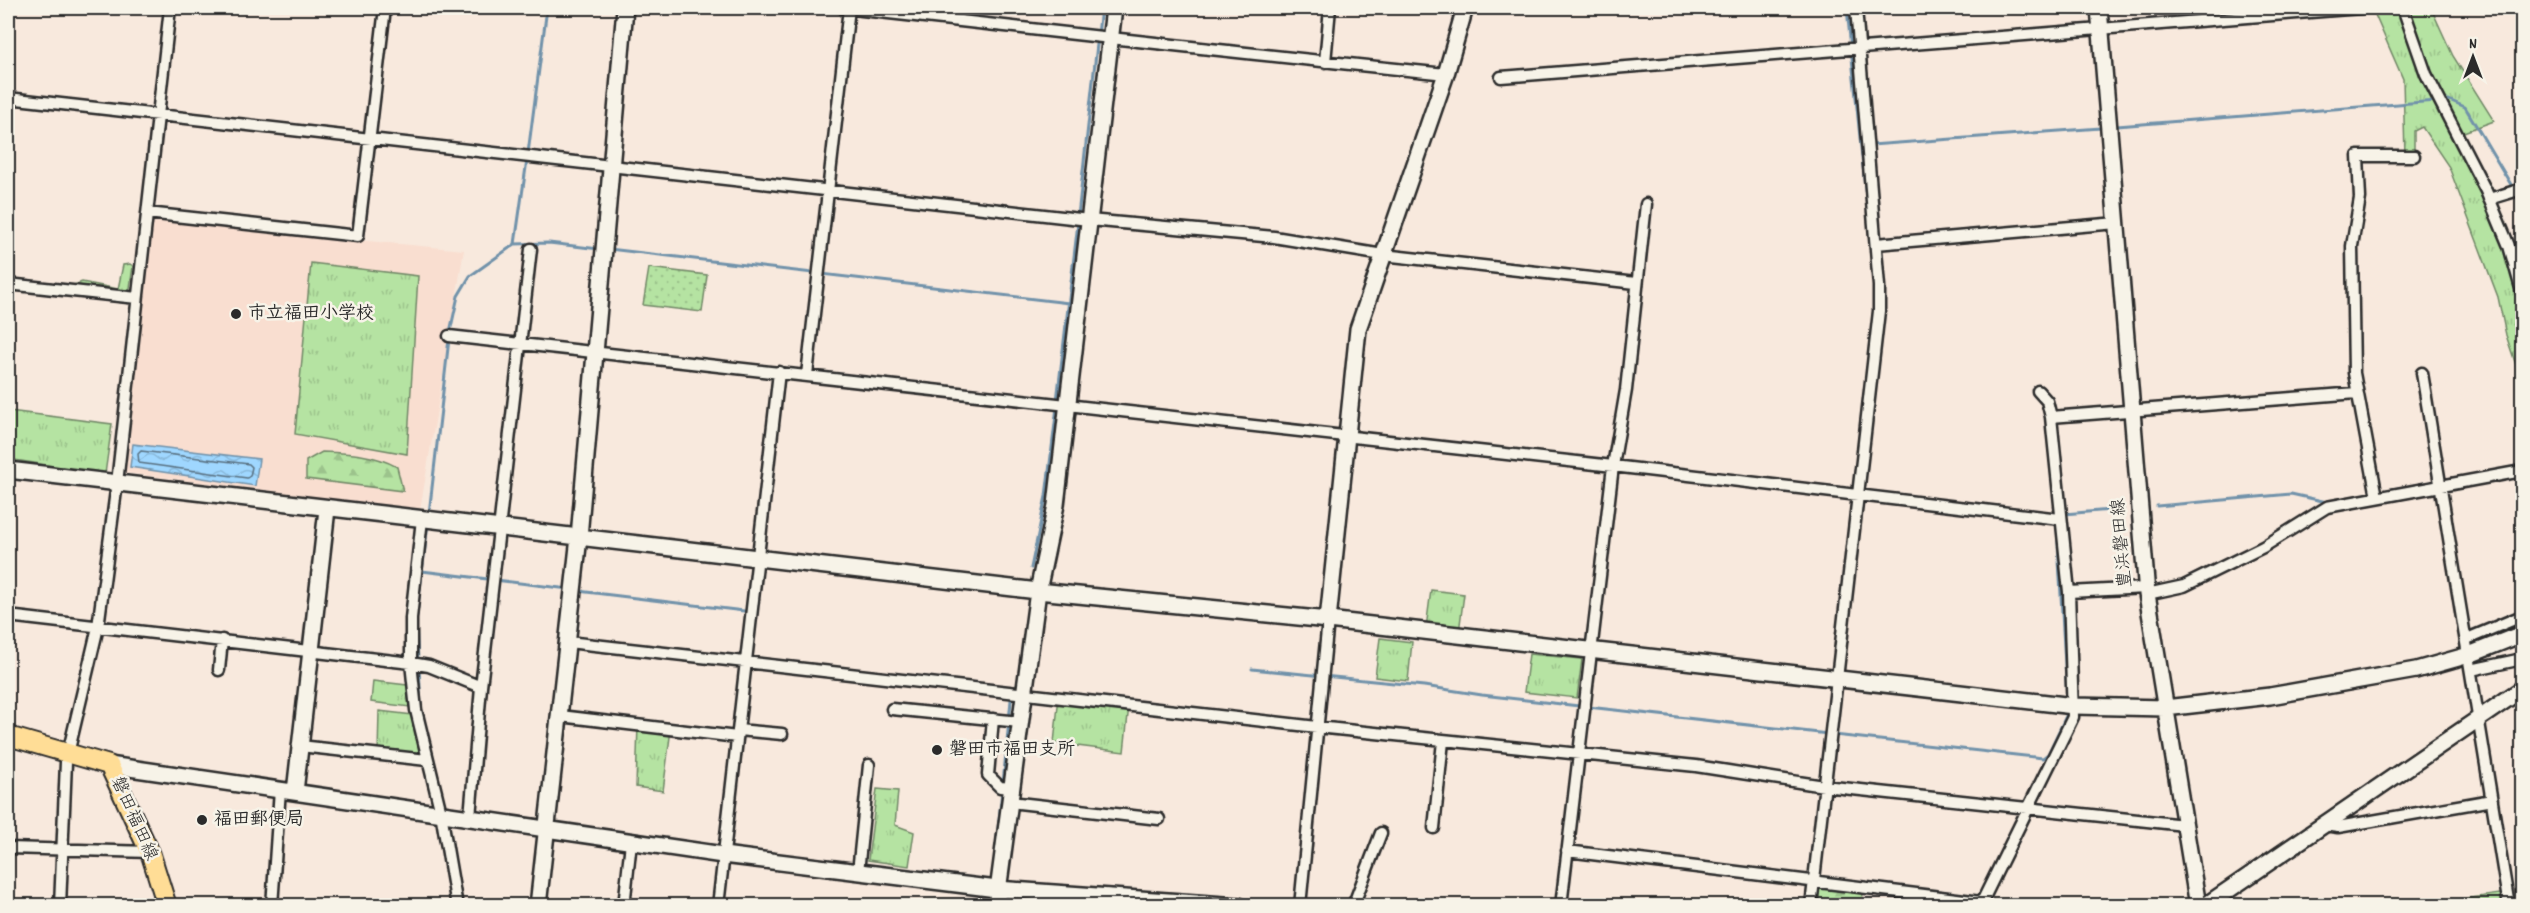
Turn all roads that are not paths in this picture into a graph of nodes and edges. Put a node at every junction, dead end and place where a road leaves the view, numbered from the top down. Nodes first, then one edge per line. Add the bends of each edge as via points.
1 (170, 8) edge
2 (386, 8) edge
3 (626, 8) edge
4 (843, 8) edge
5 (849, 8) edge
6 (1114, 8) edge
7 (1330, 8) edge
8 (1466, 8) edge
9 (1856, 8) edge
10 (2099, 8) edge
11 (2361, 8) edge
12 (2403, 8) edge
13 (2101, 30) junction
14 (1110, 37) junction
15 (1860, 49) junction
16 (1325, 62) junction
17 (1446, 74) junction
18 (1501, 77) dead end
19 (8, 98) edge
20 (158, 115) junction
21 (370, 140) junction
22 (2414, 156) dead end
23 (612, 167) junction
24 (2523, 189) edge
25 (828, 192) junction
26 (2489, 200) junction
27 (1646, 204) dead end
28 (147, 213) junction
29 (1089, 220) junction
30 (2116, 223) junction
31 (1876, 244) junction
32 (531, 249) dead end
33 (1383, 255) junction
34 (1636, 283) junction
35 (8, 284) edge
36 (2523, 292) edge
37 (137, 298) junction
38 (448, 336) dead end
39 (521, 343) junction
40 (597, 351) junction
41 (779, 372) junction
42 (2422, 373) dead end
43 (807, 375) junction
44 (2038, 391) dead end
45 (2357, 393) junction
46 (1067, 404) junction
47 (2132, 411) junction
48 (2051, 417) junction
49 (1346, 437) junction
50 (1613, 466) junction
51 (8, 470) edge
52 (2523, 471) edge
53 (117, 483) junction
54 (2441, 484) junction
55 (1857, 495) junction
56 (2377, 497) junction
57 (327, 509) junction
58 (422, 519) junction
59 (2060, 519) junction
60 (501, 527) junction
61 (579, 537) junction
62 (757, 556) junction
63 (1038, 591) junction
64 (2146, 591) junction
65 (2069, 592) junction
66 (8, 616) edge
67 (2523, 616) edge
68 (1328, 620) junction
69 (98, 627) junction
70 (2523, 634) edge
71 (2467, 639) junction
72 (222, 640) junction
73 (568, 642) junction
74 (311, 651) junction
75 (1591, 652) junction
76 (2523, 658) edge
77 (746, 662) junction
78 (2470, 662) junction
79 (411, 663) junction
80 (219, 670) dead end
81 (1837, 679) junction
82 (481, 687) junction
83 (2523, 689) edge
84 (1024, 693) junction
85 (2074, 706) junction
86 (2165, 708) junction
87 (892, 709) dead end
88 (560, 717) junction
89 (993, 719) junction
90 (2479, 721) junction
91 (1013, 722) junction
92 (1317, 727) junction
93 (738, 733) junction
94 (783, 734) dead end
95 (8, 736) edge
96 (1443, 741) junction
97 (300, 746) junction
98 (68, 752) junction
99 (1578, 755) junction
100 (427, 760) junction
101 (109, 765) junction
102 (869, 765) dead end
103 (1824, 786) junction
104 (288, 791) junction
105 (1007, 793) junction
106 (2492, 800) junction
107 (2027, 807) junction
108 (441, 813) junction
109 (470, 817) junction
110 (1159, 819) dead end
111 (2184, 825) junction
112 (2324, 825) junction
113 (1434, 828) dead end
114 (548, 830) junction
115 (1381, 833) dead end
116 (631, 842) junction
117 (8, 848) edge
118 (63, 849) junction
119 (1567, 851) junction
120 (150, 852) junction
121 (723, 855) junction
122 (858, 872) junction
123 (1813, 882) junction
124 (997, 889) junction
125 (1981, 904) edge
126 (60, 906) edge
127 (167, 906) edge
128 (272, 906) edge
129 (457, 906) edge
130 (538, 906) edge
131 (624, 906) edge
132 (718, 906) edge
133 (996, 906) edge
134 (1239, 906) edge
135 (1300, 906) edge
136 (1353, 906) edge
137 (1561, 906) edge
138 (1811, 906) edge
139 (2198, 906) edge
140 (2205, 906) edge
141 (2509, 906) edge

1 - 20 street
2 - 21 street
3 - 23 street
4 - 5 street
5 - 14 street
5 - 25 street
6 - 14 street
7 - 16 street
8 - 17 street
9 - 15 street
10 - 13 street, 豊浜磐田線
11 - 13 street
12 - 26 street via 2426,74
13 - 15 street
13 - 30 street, 豊浜磐田線
14 - 16 street
14 - 29 street
15 - 18 street
15 - 31 street
16 - 17 street
17 - 33 street
19 - 20 street
20 - 21 street
20 - 28 street
21 - 23 street
21 - 28 street via 358,236
22 - 45 street via 2358,156 2360,198 2352,246
23 - 25 street
23 - 40 street
24 - 26 street
25 - 29 street
25 - 43 street
26 - 36 street
27 - 34 street
28 - 37 street
29 - 33 street via 1274,237
29 - 46 street
30 - 31 street
30 - 47 street, 豊浜磐田線
31 - 55 street via 1879,311
32 - 39 street
33 - 34 street
33 - 49 street via 1358,329
34 - 50 street via 1626,390
35 - 37 street
37 - 53 street
38 - 39 street
39 - 40 street
39 - 60 street
40 - 41 street
40 - 61 street
41 - 43 street
41 - 62 street
42 - 54 street
43 - 46 street
44 - 48 street via 2047,400
45 - 47 street
45 - 56 street
46 - 49 street
46 - 63 street via 1056,504
47 - 48 street
47 - 64 street, 豊浜磐田線
48 - 59 street
49 - 50 street
49 - 68 street
50 - 55 street
50 - 75 street
51 - 53 street
52 - 54 street
53 - 57 street
53 - 69 street
54 - 56 street
54 - 71 street
55 - 59 street
55 - 81 street
56 - 64 street via 2327,507 2263,547 2184,586
57 - 58 street
57 - 74 street
58 - 60 street
58 - 79 street via 411,618
59 - 65 street
60 - 61 street
60 - 82 street
61 - 62 street
61 - 73 street
62 - 63 street
62 - 77 street
63 - 68 street
63 - 84 street
64 - 65 street
64 - 86 street, 豊浜磐田線
65 - 85 street
66 - 69 street
67 - 71 street
68 - 75 street
68 - 92 street
69 - 72 street
69 - 98 street
70 - 78 street
71 - 78 street
72 - 74 street
72 - 80 street
73 - 77 street
73 - 88 street
74 - 79 street
74 - 97 street
75 - 81 street
75 - 99 street
76 - 78 street
77 - 84 street
77 - 93 street
78 - 86 street via 2270,696
78 - 90 street
79 - 82 street
79 - 100 street
81 - 85 street
81 - 103 street
82 - 109 street
83 - 90 street
84 - 91 street
84 - 92 street
85 - 86 street
85 - 107 street via 2073,717
86 - 111 street, 豊浜磐田線
87 - 89 street
88 - 93 street
88 - 114 street
89 - 91 street
89 - 105 street via 988,775
90 - 106 street
90 - 112 street
91 - 105 street
92 - 96 street
92 - 135 street
93 - 94 street
93 - 121 street
95 - 98 main road, 磐田福田線
96 - 99 street
96 - 113 street
97 - 100 street
97 - 104 street
98 - 101 main road, 磐田福田線
98 - 118 street
99 - 103 street via 1696,766
99 - 119 street
100 - 108 street
101 - 104 street
101 - 120 main road, 磐田福田線
102 - 122 street
103 - 107 street
103 - 123 street
104 - 108 street
104 - 128 street
105 - 110 street
105 - 124 street
106 - 112 street via 2338,827
106 - 141 street
107 - 111 street
107 - 125 street
108 - 109 street
108 - 129 street
109 - 114 street
111 - 139 street, 豊浜磐田線
112 - 140 street
114 - 116 street
114 - 130 street
115 - 136 street
116 - 121 street
116 - 131 street
117 - 118 street
118 - 120 street
118 - 126 street
119 - 123 street
119 - 137 street
120 - 127 main road, 磐田福田線
121 - 122 street
121 - 132 street
122 - 124 street
123 - 125 street
123 - 138 street
124 - 133 street
124 - 134 street

